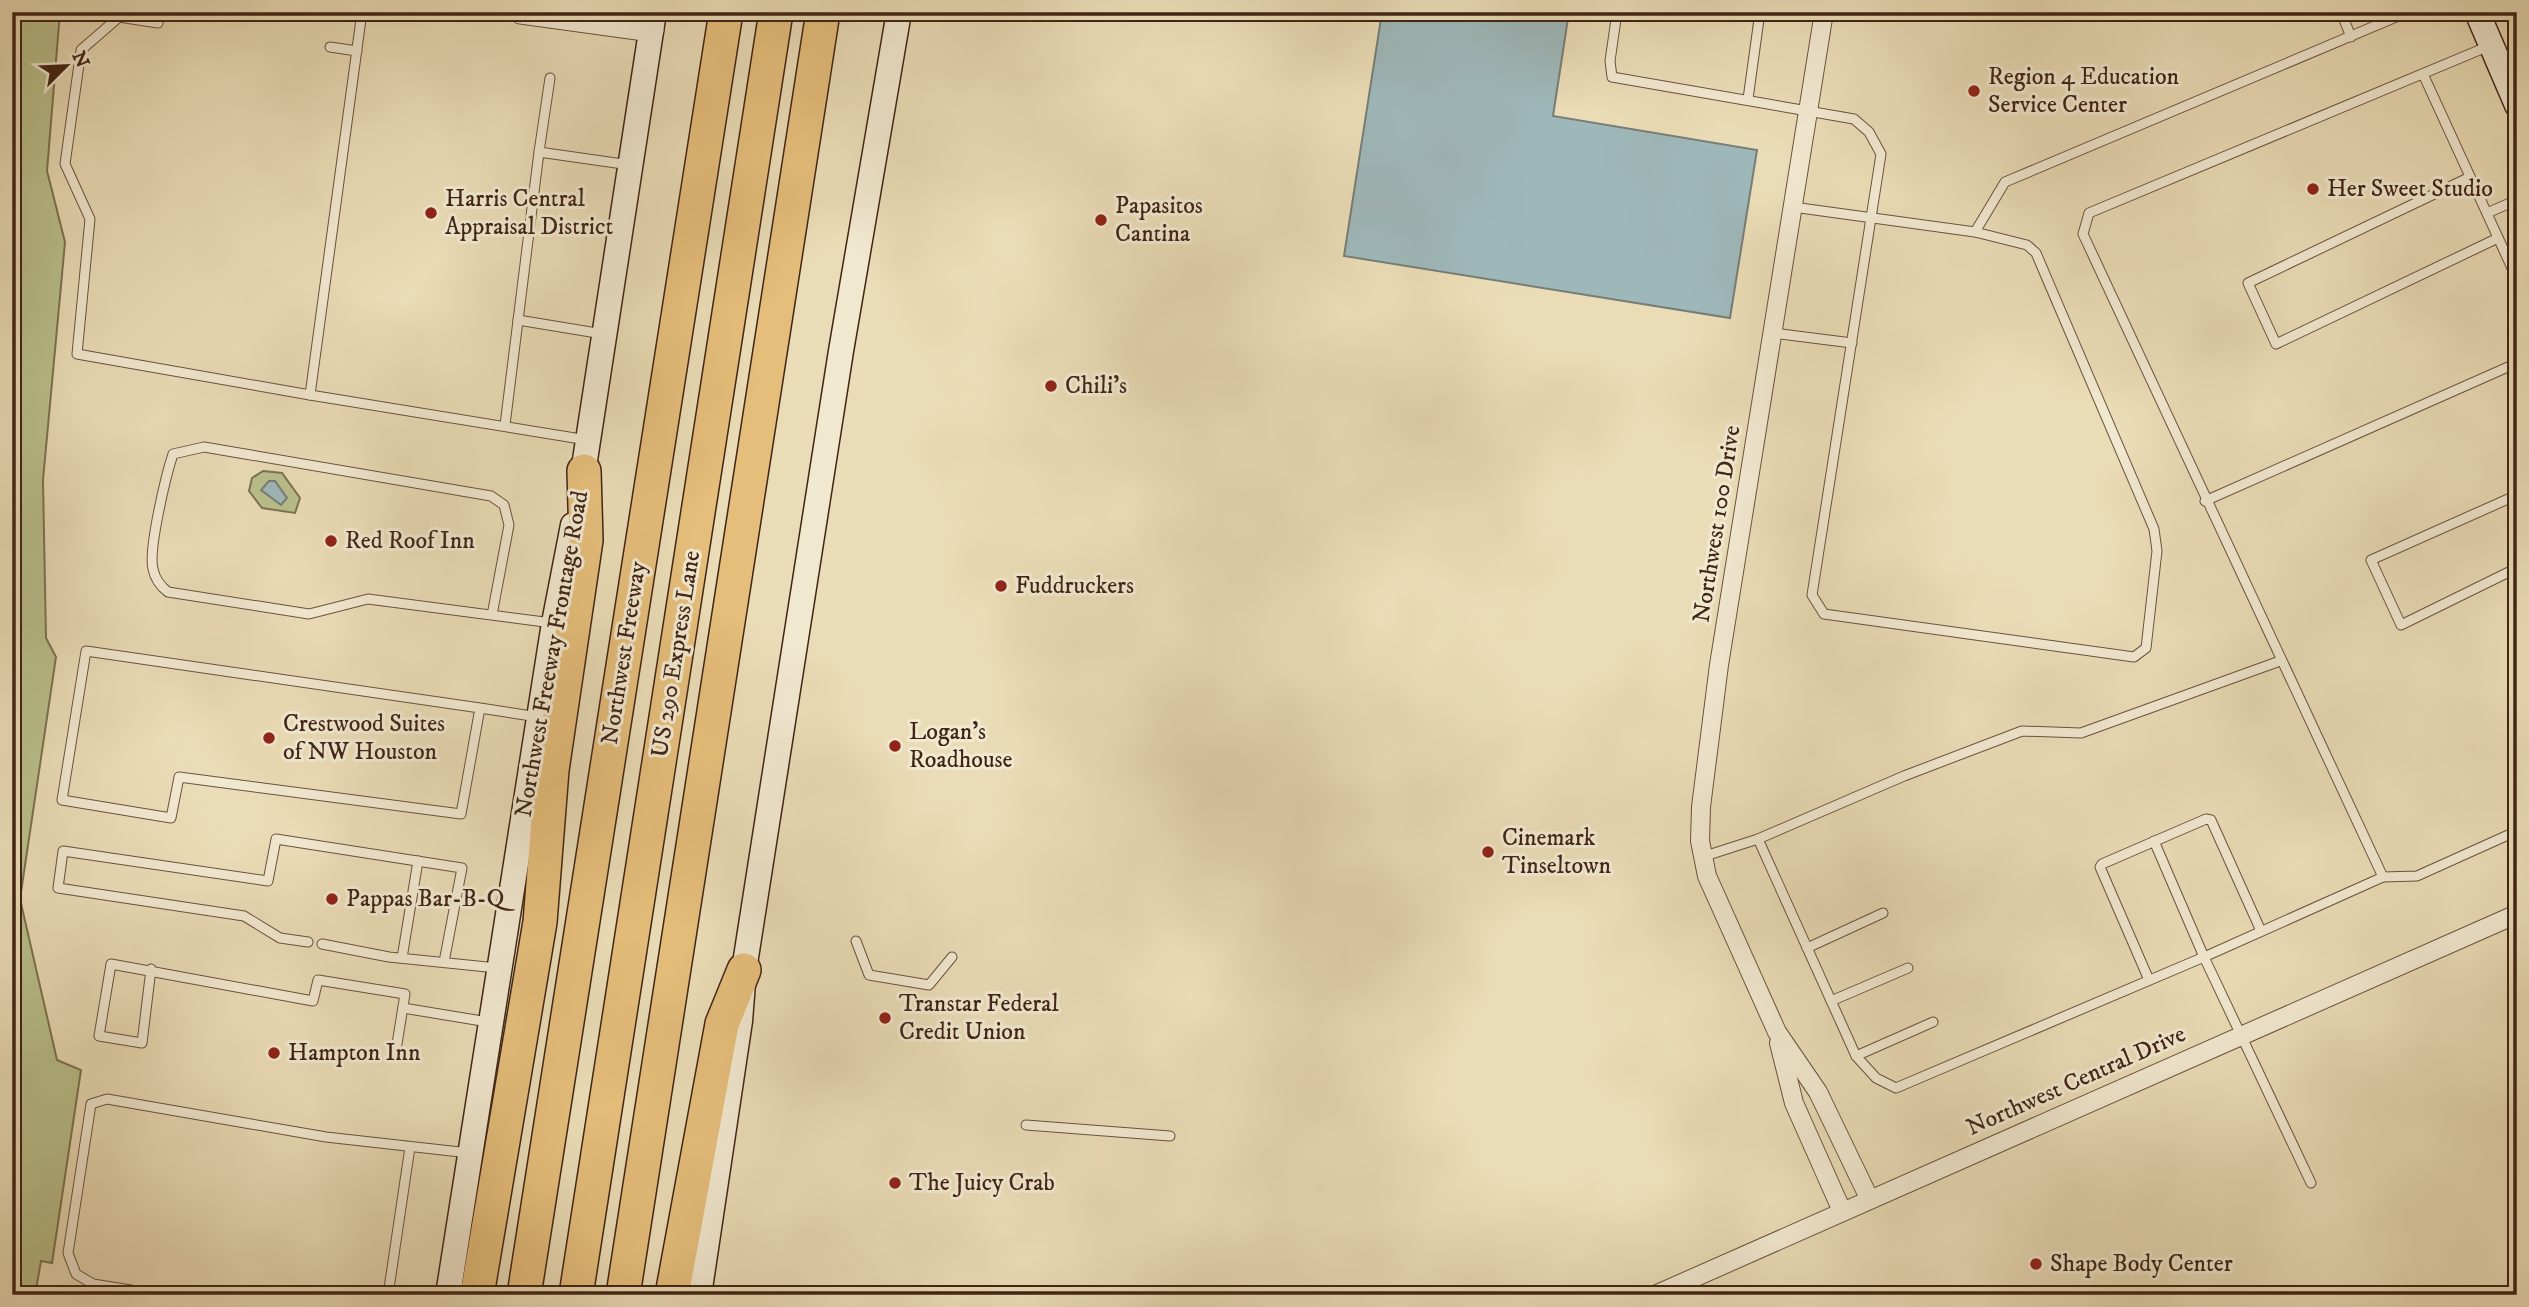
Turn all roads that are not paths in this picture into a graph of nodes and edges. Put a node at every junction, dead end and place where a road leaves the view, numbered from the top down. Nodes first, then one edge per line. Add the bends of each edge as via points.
1 (362, 12) edge
2 (521, 12) edge
3 (726, 12) edge
4 (776, 12) edge
5 (823, 12) edge
6 (899, 12) edge
7 (1617, 12) edge
8 (1760, 12) edge
9 (1824, 12) edge
10 (2341, 12) edge
11 (2477, 12) edge
12 (2404, 13) edge
13 (119, 15) edge
14 (653, 21) edge
15 (158, 23) dead end
16 (2351, 37) junction
17 (2490, 45) junction
18 (330, 47) dead end
19 (357, 51) junction
20 (2423, 74) junction
21 (550, 78) dead end
22 (1748, 99) junction
23 (2517, 105) edge
24 (1809, 109) junction
25 (539, 152) junction
26 (631, 165) junction
27 (2470, 177) junction
28 (2517, 200) edge
29 (1793, 207) junction
30 (2487, 213) junction
31 (1871, 218) junction
32 (1975, 232) junction
33 (2498, 238) junction
34 (2517, 279) edge
35 (518, 320) junction
36 (1773, 332) junction
37 (605, 334) junction
38 (1852, 343) junction
39 (2517, 363) edge
40 (310, 395) junction
41 (505, 425) junction
42 (586, 456) junction
43 (2517, 495) edge
44 (2205, 501) junction
45 (2517, 568) edge
46 (492, 615) junction
47 (554, 623) junction
48 (2280, 662) junction
49 (480, 708) junction
50 (539, 717) junction
51 (2517, 831) edge
52 (1758, 839) junction
53 (2154, 841) junction
54 (1702, 857) junction
55 (418, 861) junction
56 (2383, 877) junction
57 (1883, 914) dead end
58 (2517, 914) edge
59 (2261, 931) junction
60 (856, 941) dead end
61 (308, 942) dead end
62 (322, 944) dead end
63 (1807, 948) junction
64 (952, 957) dead end
65 (2204, 957) junction
66 (402, 958) junction
67 (444, 962) junction
68 (1908, 968) dead end
69 (151, 969) junction
70 (500, 969) junction
71 (744, 970) junction
72 (2149, 980) junction
73 (1831, 1002) junction
74 (403, 1008) junction
75 (490, 1022) junction
76 (1933, 1022) dead end
77 (1777, 1032) junction
78 (2242, 1035) junction
79 (397, 1044) dead end
80 (1856, 1056) junction
81 (1026, 1125) dead end
82 (1170, 1136) dead end
83 (410, 1147) junction
84 (470, 1153) junction
85 (2311, 1183) dead end
86 (1869, 1198) junction
87 (1842, 1211) junction
88 (162, 1295) edge
89 (388, 1295) edge
90 (448, 1295) edge
91 (477, 1295) edge
92 (524, 1295) edge
93 (576, 1295) edge
94 (623, 1295) edge
95 (672, 1295) edge
96 (699, 1295) edge
97 (1656, 1295) edge

1 - 19 lane
2 - 14 street
3 - 92 highway, Northwest Freeway
4 - 93 highway, US 290 Express Lane
5 - 94 highway
6 - 71 main road
7 - 22 lane via 1609,61 1612,77
8 - 22 lane
9 - 24 street, Northwest 100 Drive
10 - 16 lane
11 - 17 main road
12 - 16 lane
13 - 15 lane
13 - 40 lane via 81,50 65,164 90,219 77,354
14 - 26 main road, Northwest Freeway Frontage Road
16 - 32 lane via 2005,182
17 - 20 lane
17 - 23 main road
18 - 19 lane
19 - 40 lane
20 - 27 lane
20 - 44 lane via 2089,213 2083,234
21 - 25 lane
22 - 24 lane
24 - 29 street, Northwest 100 Drive
24 - 31 lane via 1854,119 1869,132 1881,154
25 - 26 lane
25 - 35 lane
26 - 37 main road, Northwest Freeway Frontage Road
27 - 30 lane
27 - 33 lane via 2248,284 2276,344
28 - 30 lane
29 - 31 lane
29 - 36 street, Northwest 100 Drive
30 - 33 lane
31 - 32 lane
31 - 38 lane
32 - 38 lane via 2028,245 2036,253 2154,528 2157,551 2146,648 2134,657 1825,614 1812,595
33 - 34 lane
35 - 37 lane
35 - 41 lane
36 - 38 lane
36 - 54 street, Northwest 100 Drive via 1718,665 1701,807
37 - 42 main road, Northwest Freeway Frontage Road
39 - 44 lane
40 - 41 lane
41 - 42 lane via 537,433
42 - 47 main road, Northwest Freeway Frontage Road
42 - 91 highway via 586,540 552,770 540,922
43 - 45 lane via 2371,560 2401,625
44 - 48 lane
46 - 46 lane via 368,599 309,614 168,592 160,586 152,567 163,485 173,454 204,447 491,496 504,505 509,525
46 - 47 lane
47 - 50 main road, Northwest Freeway Frontage Road
48 - 52 lane via 2081,733 2022,732 1904,776
48 - 56 lane
49 - 49 lane via 86,651 62,800 172,818 179,777 461,814
49 - 50 lane
50 - 70 main road, Northwest Freeway Frontage Road
51 - 56 lane via 2417,876
52 - 54 lane
52 - 63 lane
53 - 59 lane via 2211,820
53 - 65 lane
53 - 72 lane via 2100,867
54 - 77 street, Northwest 100 Drive via 1714,894
55 - 61 lane via 276,839 268,881 64,851 58,888 244,916 280,938
55 - 66 lane
55 - 67 lane via 462,868
56 - 59 lane
57 - 63 lane
58 - 78 street, Northwest Central Drive
59 - 65 lane
60 - 64 lane via 869,975 929,985
62 - 66 lane
63 - 73 lane
65 - 72 lane
65 - 78 lane
66 - 67 lane
67 - 70 lane
68 - 73 lane
69 - 69 lane via 111,964 99,1036 142,1043
69 - 74 lane via 313,1001 318,980 405,994
70 - 75 main road, Northwest Freeway Frontage Road
71 - 95 highway via 722,1024
71 - 96 main road
72 - 80 lane via 1896,1088 1876,1079
73 - 80 lane
74 - 75 lane
74 - 79 lane
75 - 84 main road, Northwest Freeway Frontage Road
76 - 80 lane
77 - 86 street, Northwest 100 Drive via 1818,1092
77 - 87 street, Northwest 100 Drive via 1794,1103
78 - 85 lane
78 - 86 street, Northwest Central Drive
81 - 82 lane
83 - 84 lane
83 - 88 lane via 107,1099 91,1104 68,1253 76,1275 93,1284
83 - 89 lane
84 - 90 main road, Northwest Freeway Frontage Road
86 - 87 street, Northwest Central Drive
87 - 97 street, Northwest Central Drive

